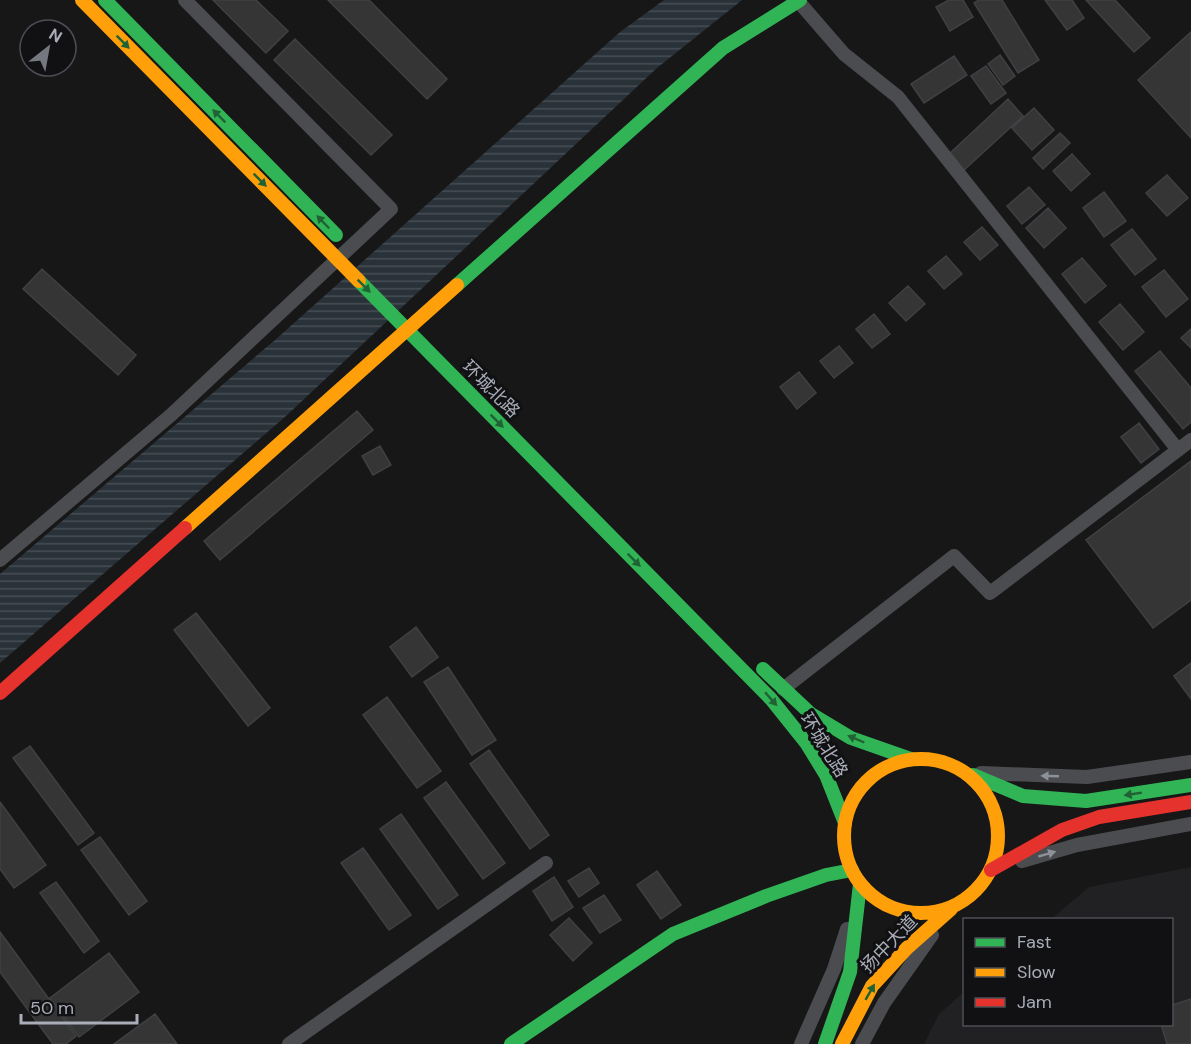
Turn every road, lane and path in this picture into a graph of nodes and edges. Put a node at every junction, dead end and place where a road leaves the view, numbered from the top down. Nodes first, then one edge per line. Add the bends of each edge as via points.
1 (82, 0) edge
2 (105, 0) edge
3 (185, 0) edge
4 (799, 0) edge
5 (361, 261) dead end
6 (410, 311) dead end
7 (426, 328) dead end
8 (460, 370) junction
9 (533, 437) dead end
10 (1191, 440) edge
11 (1178, 450) junction
12 (0, 560) edge
13 (750, 656) dead end
14 (783, 689) junction
15 (0, 693) edge
16 (911, 759) junction
17 (1191, 762) edge
18 (966, 773) junction
19 (1191, 785) edge
20 (1191, 802) edge
21 (845, 823) junction
22 (1191, 824) edge
23 (546, 863) dead end
24 (852, 870) junction
25 (991, 870) junction
26 (861, 884) junction
27 (953, 906) junction
28 (289, 1044) edge
29 (511, 1044) edge
30 (801, 1044) edge
31 (825, 1044) edge
32 (842, 1044) edge
33 (862, 1044) edge

1 -> 8 main road, 环城北路 via 294,214
5 -> 2 main road
3 - 12 street via 392,209 171,415
4 - 11 street via 844,54 898,97
4 - 15 main road via 723,48
6 - 7 main road
8 - 9 main road, 环城北路
8 -> 21 main road, 环城北路 via 771,699 826,775
10 - 11 street
11 - 14 street via 990,593 954,556
13 - 14 main road, 环城北路
16 -> 14 main road, 环城北路 via 851,738 811,714
16 - 18 main road via 930,759
16 - 21 main road via 895,763 867,780
17 -> 18 street via 1087,777
19 -> 18 main road via 1086,801 1023,796
18 - 25 main road via 987,795 998,823 997,853
20 - 25 main road via 1099,817 1062,830
21 - 24 main road via 844,839
25 -> 22 street via 1077,845
23 - 28 street
24 - 26 main road
24 - 29 main road via 766,896 673,934
25 - 27 main road via 981,885
26 - 27 main road via 872,896 903,911 919,913
26 - 30 street via 834,969
26 - 31 main road, 扬中大道 via 850,972
32 -> 27 main road, 扬中大道 via 872,986
27 - 33 street via 884,1003

